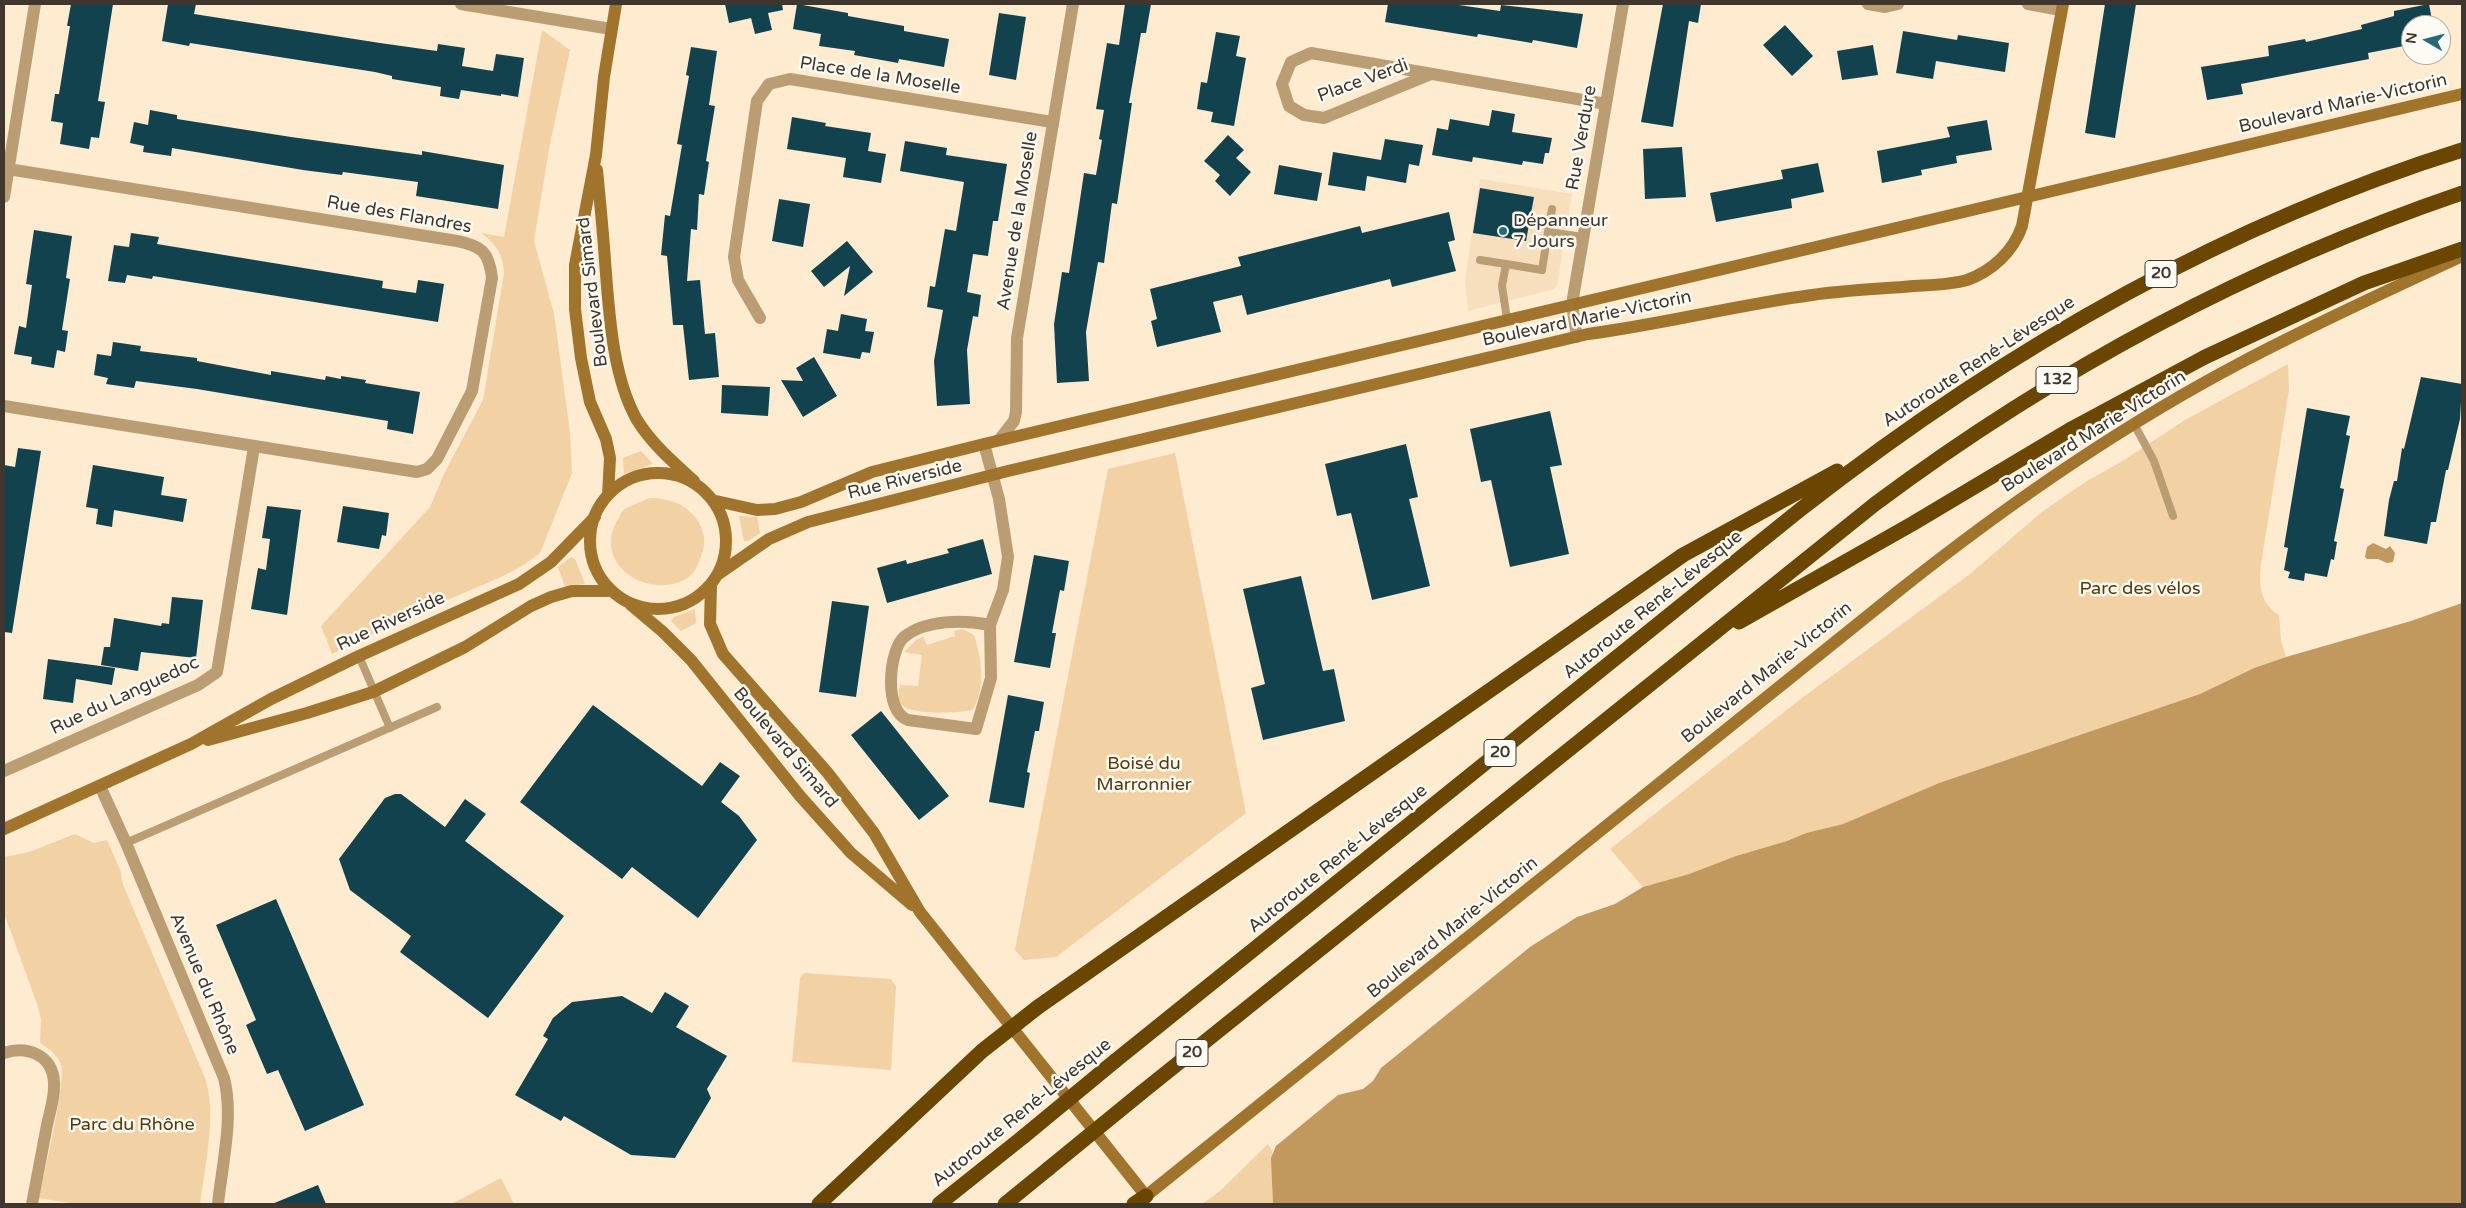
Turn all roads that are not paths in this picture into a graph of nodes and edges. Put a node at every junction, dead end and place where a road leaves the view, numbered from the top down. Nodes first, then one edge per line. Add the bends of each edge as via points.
1 (35, 4) edge
2 (461, 4) edge
3 (616, 4) edge
4 (1073, 4) edge
5 (1623, 4) edge
6 (1868, 4) edge
7 (1898, 4) edge
8 (2028, 4) edge
9 (2062, 7) edge
10 (612, 29) junction
11 (1431, 74) junction
12 (2462, 94) edge
13 (1606, 104) junction
14 (1052, 122) junction
15 (2462, 150) edge
16 (596, 155) junction
17 (8, 169) junction
18 (2462, 193) edge
19 (4, 197) edge
20 (2027, 197) junction
21 (1552, 209) dead end
22 (1548, 232) junction
23 (1583, 237) junction
24 (2462, 249) edge
25 (2462, 256) edge
26 (1480, 260) dead end
27 (1506, 264) junction
28 (1572, 304) junction
29 (760, 318) dead end
30 (1507, 319) junction
31 (1577, 337) junction
32 (4, 406) edge
33 (1118, 411) joint
34 (2134, 424) junction
35 (999, 440) junction
36 (984, 444) junction
37 (1884, 445) junction
38 (254, 447) junction
39 (1112, 447) joint
40 (992, 476) junction
41 (700, 487) junction
42 (608, 495) junction
43 (716, 501) junction
44 (2174, 516) dead end
45 (595, 517) junction
46 (714, 580) junction
47 (608, 591) junction
48 (627, 601) junction
49 (990, 625) junction
50 (1699, 645) junction
51 (359, 656) junction
52 (373, 692) junction
53 (437, 707) dead end
54 (390, 728) junction
55 (191, 744) junction
56 (4, 771) edge
57 (100, 786) junction
58 (4, 829) edge
59 (126, 843) junction
60 (920, 912) junction
61 (1012, 1027) junction
62 (4, 1053) edge
63 (1144, 1201) edge
64 (32, 1204) edge
65 (218, 1204) edge
66 (819, 1204) edge
67 (939, 1204) edge
68 (1005, 1204) edge

1 - 17 street
2 - 10 street
3 - 10 street, Boulevard Simard
4 - 14 street, Avenue de la Moselle
5 - 13 street, Rue Verdure
6 - 7 street via 1885,7
8 - 9 street
9 - 20 street
10 - 16 street, Boulevard Simard
11 - 11 street, Place Verdi via 1312,53 1291,62 1282,84 1289,106 1304,115 1324,118
11 - 13 street, Place Verdi
12 - 20 street, Boulevard Marie-Victorin
13 - 23 street, Rue Verdure
14 - 29 street, Place de la Moselle via 790,79 769,84 757,101 734,257 738,280
14 - 35 street, Avenue de la Moselle via 1017,338 1018,398 1015,416
15 - 37 highway, Autoroute René-Lévesque / 20 via 2305,206 2167,271 2034,345
16 - 41 street, Boulevard Simard via 611,325 626,392 634,414 650,438
16 - 42 street, Boulevard Simard via 575,265 575,309 590,402 609,450
17 - 19 street
17 - 38 street, Rue des Flandres via 457,240 484,251 492,278 472,391 438,459 427,469 417,472
18 - 50 highway, 132 via 2351,233 2236,283 2098,356 2019,404 1913,476
20 - 28 street, Boulevard Marie-Victorin
20 - 31 street, Boulevard Marie-Victorin via 2022,226 2014,244 1991,268 1966,280 1783,299
21 - 22 lane
22 - 23 lane
22 - 27 lane via 1542,270
23 - 28 street, Rue Verdure
24 - 50 highway via 2364,283 2205,357 2073,428
25 - 34 street, Boulevard Marie-Victorin via 2244,361
26 - 27 lane
27 - 30 lane via 1502,286
28 - 30 street, Boulevard Marie-Victorin
28 - 31 street, Rue Verdure
30 - 33 street, Boulevard Marie-Victorin
31 - 39 street, Boulevard Marie-Victorin
32 - 38 street, Rue des Flandres
33 - 35 street, Rue Riverside
34 - 44 lane via 2154,461
34 - 63 street, Boulevard Marie-Victorin via 2064,468 1947,552
35 - 36 street, Rue Riverside
36 - 40 street
36 - 43 street, Rue Riverside via 872,472 776,510 757,510
37 - 61 highway via 1683,555
37 - 67 highway, Autoroute René-Lévesque / 20, bridge via 1774,530
38 - 56 street, Rue du Languedoc via 217,672 198,685
39 - 40 street, Rue Riverside
40 - 46 street, Rue Riverside via 793,528 755,547
40 - 49 street via 1008,557 1003,590
41 - 42 street via 678,478 652,475 628,480
41 - 43 street
42 - 45 street
43 - 46 street via 723,513 728,536 724,560
45 - 47 street via 589,541 590,558 596,576
45 - 51 street, Rue Riverside via 528,579
46 - 48 street via 696,599 673,607 645,607
46 - 60 street, Boulevard Simard via 710,624 723,654 802,742 874,834
47 - 48 street
47 - 52 street, Rue Riverside via 572,592 551,597 465,647
48 - 60 street, Boulevard Simard via 691,660 800,796 851,853
49 - 49 street via 948,621 905,637 896,649 891,696 900,716 976,730 990,678
50 - 68 highway, 20, bridge
51 - 52 lane
51 - 55 street, Rue Riverside via 271,699
52 - 54 lane
52 - 55 street, Rue Riverside via 307,714
53 - 54 lane
54 - 59 lane
55 - 57 street, Rue Riverside
57 - 58 street, Rue Riverside
57 - 59 street, Avenue du Rhône
59 - 65 street, Avenue du Rhône via 220,1066 227,1090 228,1113
60 - 61 street, Boulevard Simard
61 - 63 street, Boulevard Simard
61 - 66 highway via 982,1051
62 - 64 street via 22,1050 38,1055 51,1067 54,1082

